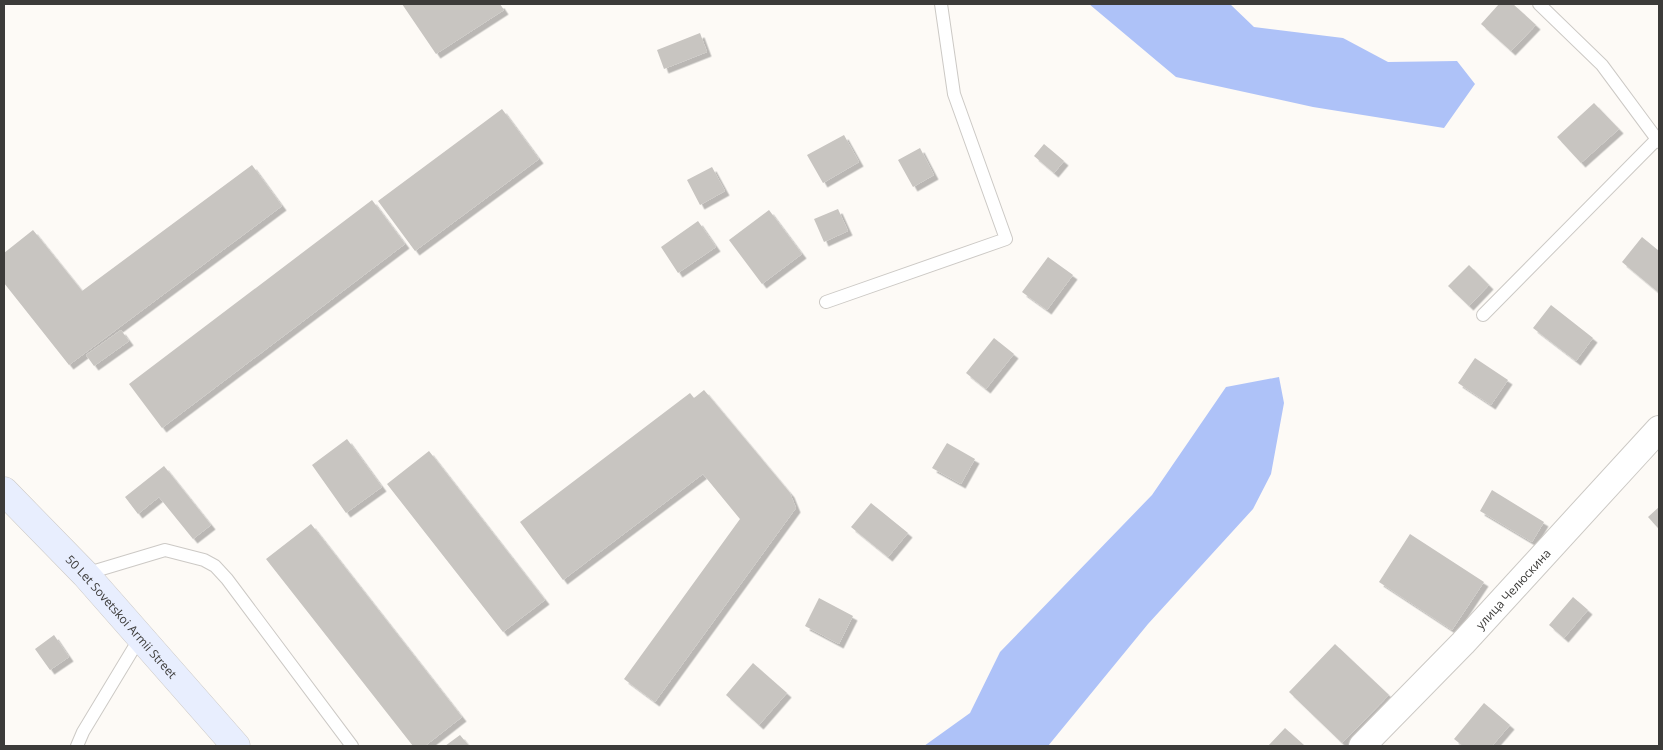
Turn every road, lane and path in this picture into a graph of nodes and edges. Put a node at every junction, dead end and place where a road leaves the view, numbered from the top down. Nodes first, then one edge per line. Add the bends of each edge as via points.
1 (941, 4) edge
2 (1539, 4) edge
3 (1658, 140) edge
4 (826, 302) dead end
5 (1483, 314) dead end
6 (1659, 429) edge
7 (4, 491) edge
8 (85, 574) junction
9 (141, 636) junction
10 (78, 746) edge
11 (236, 746) edge
12 (352, 746) edge
13 (1362, 746) edge

1 - 4 lane via 954,94 1006,239
2 - 3 lane via 1602,65
3 - 5 lane
6 - 13 street, улица Челюскина via 1463,643
7 - 8 main road, 50 Let Sovetskoi Armii Street
8 - 9 main road, 50 Let Sovetskoi Armii Street
8 - 12 lane via 165,550 215,566
9 - 10 lane via 83,732
9 - 11 main road, 50 Let Sovetskoi Armii Street

